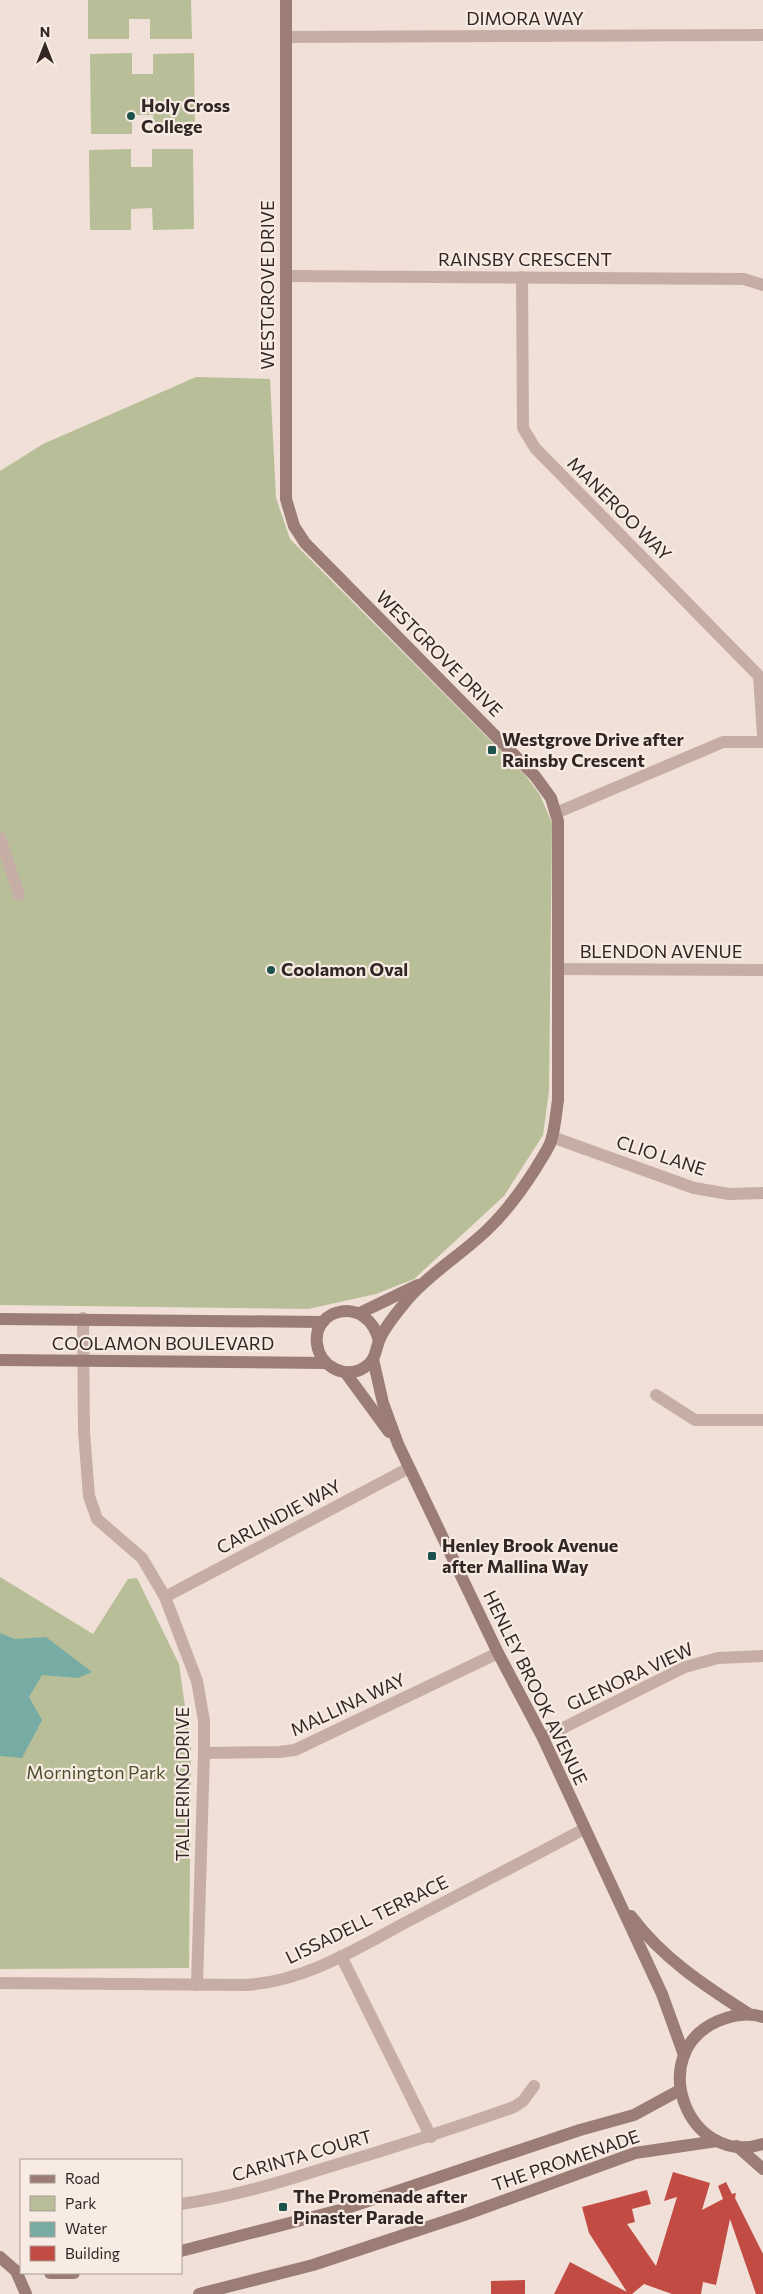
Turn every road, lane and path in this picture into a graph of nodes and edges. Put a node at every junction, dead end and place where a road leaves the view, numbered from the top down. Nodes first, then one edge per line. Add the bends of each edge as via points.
1 (286, 0) edge
2 (763, 35) edge
3 (286, 37) junction
4 (286, 276) junction
5 (522, 277) junction
6 (763, 285) edge
7 (763, 735) edge
8 (763, 742) edge
9 (556, 813) junction
10 (0, 837) edge
11 (19, 895) dead end
12 (558, 969) junction
13 (763, 970) edge
14 (552, 1137) junction
15 (763, 1193) edge
16 (422, 1282) junction
17 (360, 1313) junction
18 (83, 1318) junction
19 (0, 1319) edge
20 (323, 1322) junction
21 (379, 1340) junction
22 (373, 1359) junction
23 (0, 1360) edge
24 (83, 1361) junction
25 (325, 1362) junction
26 (345, 1372) junction
27 (656, 1395) dead end
28 (763, 1420) edge
29 (398, 1444) junction
30 (409, 1468) junction
31 (165, 1598) junction
32 (498, 1652) junction
33 (763, 1656) edge
34 (544, 1738) junction
35 (204, 1753) junction
36 (584, 1829) junction
37 (615, 1893) junction
38 (340, 1956) junction
39 (0, 1982) edge
40 (197, 1985) junction
41 (759, 2016) edge
42 (684, 2055) junction
43 (534, 2086) dead end
44 (680, 2090) junction
45 (431, 2137) junction
46 (717, 2140) junction
47 (763, 2144) edge
48 (737, 2146) junction
49 (763, 2170) edge
50 (182, 2204) edge
51 (182, 2251) edge
52 (0, 2257) edge
53 (18, 2271) edge
54 (26, 2294) edge
55 (199, 2294) edge

1 - 3 street, WESTGROVE DRIVE
2 - 3 street, DIMORA WAY
3 - 4 street, WESTGROVE DRIVE
4 - 5 street, RAINSBY CRESCENT
4 - 9 street, WESTGROVE DRIVE via 286,499 294,526 305,543 535,776 551,798
5 - 6 street, RAINSBY CRESCENT via 744,280
5 - 7 street, MANEROO WAY via 523,428 535,448 759,676
8 - 9 street via 723,742
9 - 12 street, WESTGROVE DRIVE
10 - 11 street
12 - 13 street, BLENDON AVENUE
12 - 14 street, WESTGROVE DRIVE via 558,1100
14 - 15 street, CLIO LANE via 694,1188 729,1194
14 - 16 street, WESTGROVE DRIVE via 522,1191 487,1230
16 - 17 street, WESTGROVE DRIVE
16 - 21 street, WESTGROVE DRIVE
17 - 20 street via 340,1311
17 - 21 street via 370,1320
18 - 19 street, COOLAMON BOULEVARD
18 - 20 street, COOLAMON BOULEVARD
18 - 24 street, TALLERING DRIVE
20 - 25 street via 316,1343
21 - 22 street
22 - 26 street via 365,1367
22 - 29 street, HENLEY BROOK AVENUE via 383,1403
23 - 24 street, COOLAMON BOULEVARD
24 - 25 street, COOLAMON BOULEVARD
24 - 31 street, TALLERING DRIVE via 89,1496 97,1519 142,1558
25 - 26 street
26 - 29 street, HENLEY BROOK AVENUE
27 - 28 street via 695,1420
29 - 30 street, HENLEY BROOK AVENUE
30 - 31 street, CARLINDIE WAY
30 - 32 street, HENLEY BROOK AVENUE
31 - 35 street, TALLERING DRIVE via 197,1681 204,1722
32 - 34 street, HENLEY BROOK AVENUE
32 - 35 street, MALLINA WAY via 295,1750
33 - 34 street, GLENORA VIEW via 718,1658 685,1667
34 - 36 street, HENLEY BROOK AVENUE
35 - 40 street, TALLERING DRIVE
36 - 37 street, HENLEY BROOK AVENUE
36 - 38 street, LISSADELL TERRACE
37 - 41 street, HENLEY BROOK AVENUE via 640,1928 680,1969
37 - 42 street, HENLEY BROOK AVENUE via 662,1994
38 - 40 street, LISSADELL TERRACE via 268,1984
38 - 45 street
39 - 40 street, LISSADELL TERRACE
41 - 42 street via 728,2016 710,2024
42 - 44 street via 680,2066
43 - 45 street, CARINTA COURT via 514,2108
44 - 46 street via 686,2111 699,2128
44 - 51 street, THE PROMENADE via 634,2115 344,2209
45 - 50 street, CARINTA COURT via 214,2200
46 - 48 street
46 - 55 street, THE PROMENADE via 635,2153 313,2265
47 - 48 street
48 - 49 street
52 - 53 street
53 - 54 street

